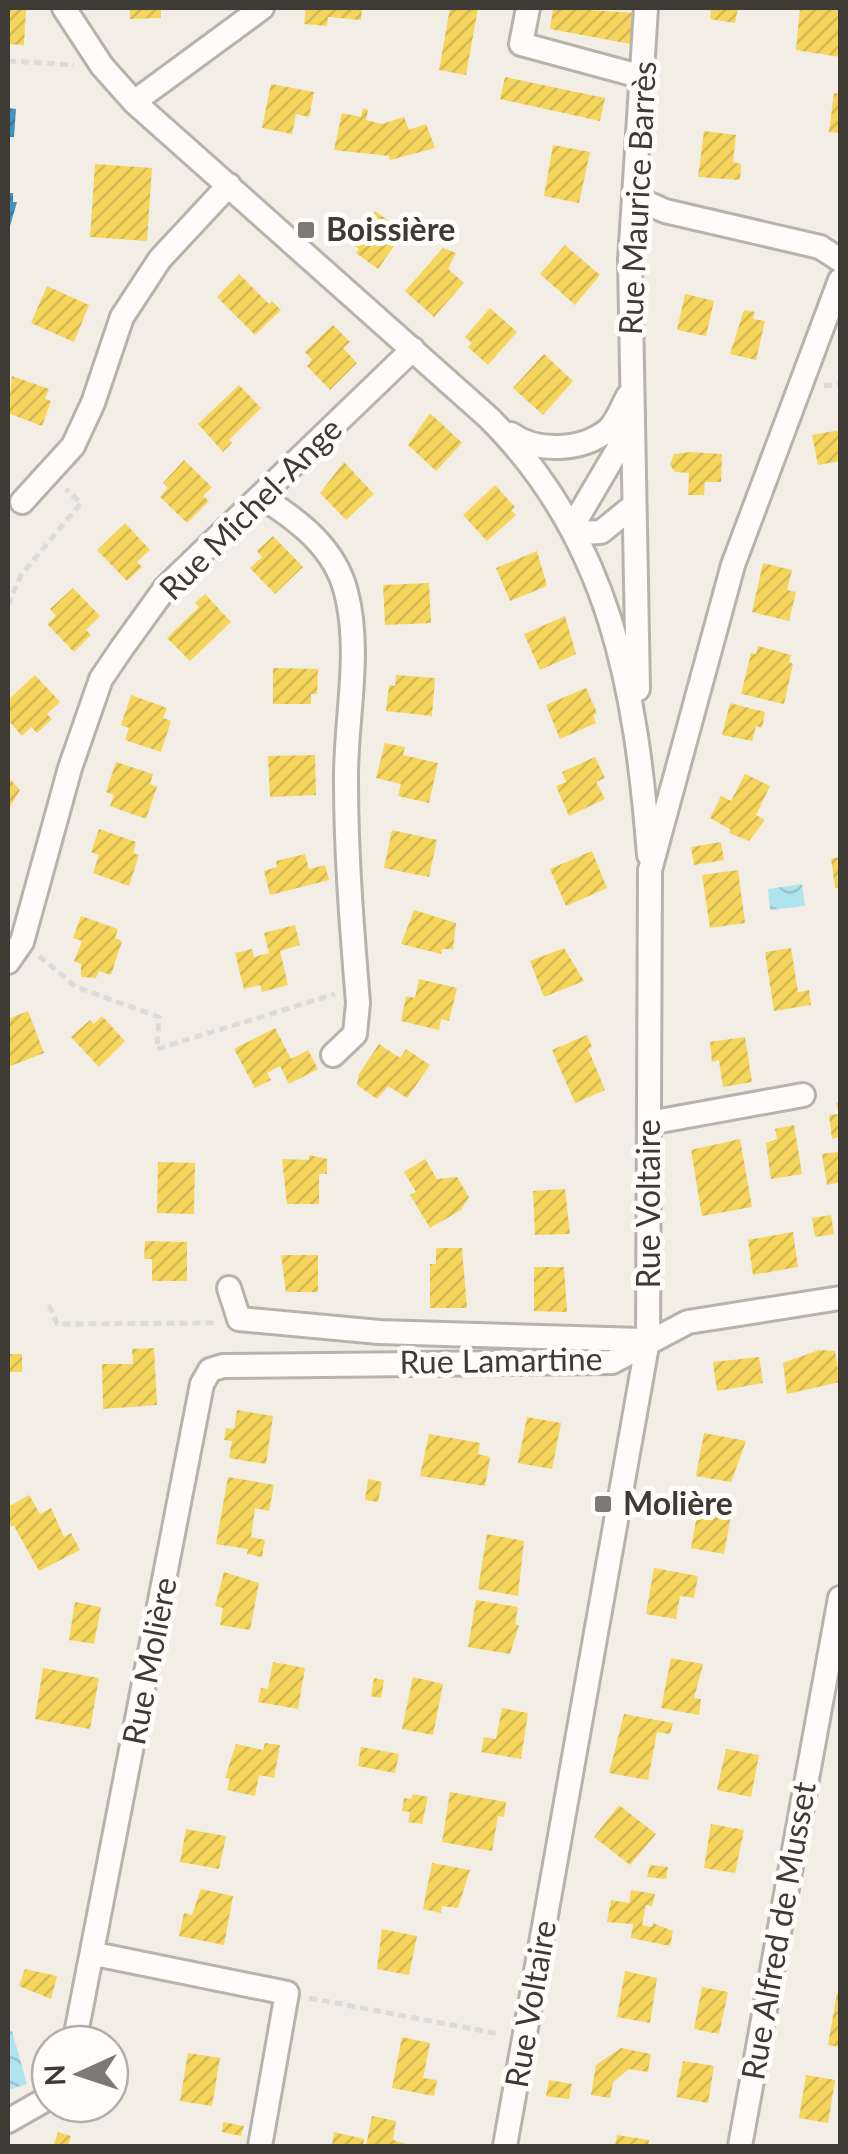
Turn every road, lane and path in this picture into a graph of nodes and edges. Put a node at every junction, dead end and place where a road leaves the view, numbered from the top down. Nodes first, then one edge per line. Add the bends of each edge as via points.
1 (64, 8) edge
2 (262, 8) edge
3 (528, 8) edge
4 (646, 8) edge
5 (8, 61) edge
6 (102, 66) junction
7 (643, 78) junction
8 (134, 102) junction
9 (229, 184) junction
10 (634, 197) junction
11 (840, 260) edge
12 (840, 280) edge
13 (413, 349) junction
14 (632, 389) junction
15 (489, 418) junction
16 (630, 428) junction
17 (48, 474) junction
18 (262, 498) junction
19 (22, 502) dead end
20 (633, 506) junction
21 (574, 530) junction
22 (8, 605) edge
23 (640, 738) junction
24 (650, 870) junction
25 (22, 942) junction
26 (8, 962) edge
27 (357, 987) junction
28 (334, 1054) dead end
29 (803, 1095) dead end
30 (649, 1123) junction
31 (229, 1288) dead end
32 (840, 1298) edge
33 (49, 1305) dead end
34 (239, 1319) junction
35 (548, 1336) junction
36 (648, 1340) junction
37 (547, 1362) junction
38 (210, 1370) joint
39 (840, 1598) edge
40 (95, 1954) junction
41 (287, 1993) junction
42 (79, 2024) edge
43 (524, 2038) junction
44 (30, 2108) edge
45 (8, 2121) edge
46 (260, 2146) edge
47 (505, 2146) edge
48 (740, 2146) edge

1 - 6 street
2 - 8 street
3 - 7 street via 521,44
4 - 7 street, Rue Maurice Barrès
5 - 6 path
6 - 8 street
7 - 10 street, Rue Maurice Barrès
8 - 9 street
9 - 13 street
9 - 17 street via 160,260 122,317 73,446
10 - 11 street via 666,211 820,246
10 - 14 street, Rue Maurice Barrès
12 - 24 street, Rue Voltaire via 732,565
13 - 15 street
13 - 18 street, Rue Michel-Ange
14 - 15 street via 610,428 589,441 532,445
14 - 16 street, Rue Maurice Barrès
15 - 21 street via 528,456
16 - 20 street, Rue Maurice Barrès
16 - 21 street, Rue Maurice Barrès
17 - 19 street
17 - 22 path via 81,503 21,575
18 - 25 street, Rue Michel-Ange via 166,587 101,679
18 - 27 street via 327,550 346,590 353,645 346,780
20 - 21 street via 601,532
20 - 23 street, Rue Maurice Barrès
21 - 23 street via 596,579
23 - 24 street
24 - 30 street, Rue Voltaire
25 - 26 street, Rue Michel-Ange
25 - 27 path via 76,987 159,1017 157,1049
27 - 28 street via 355,1034
29 - 30 street
30 - 36 street, Rue Voltaire
31 - 34 street
32 - 36 street, Rue Lamartine via 688,1322
33 - 34 path via 57,1324
34 - 35 street via 379,1332
35 - 36 street
35 - 37 street
36 - 37 street, Rue Lamartine via 612,1362
36 - 43 street, Rue Voltaire
37 - 38 street, Rue Lamartine
38 - 40 street, Rue Molière via 202,1384
39 - 48 street, Rue Alfred de Musset
40 - 41 street
40 - 42 street, Rue Molière
41 - 43 path
41 - 46 street
43 - 47 street, Rue Voltaire
44 - 45 street

